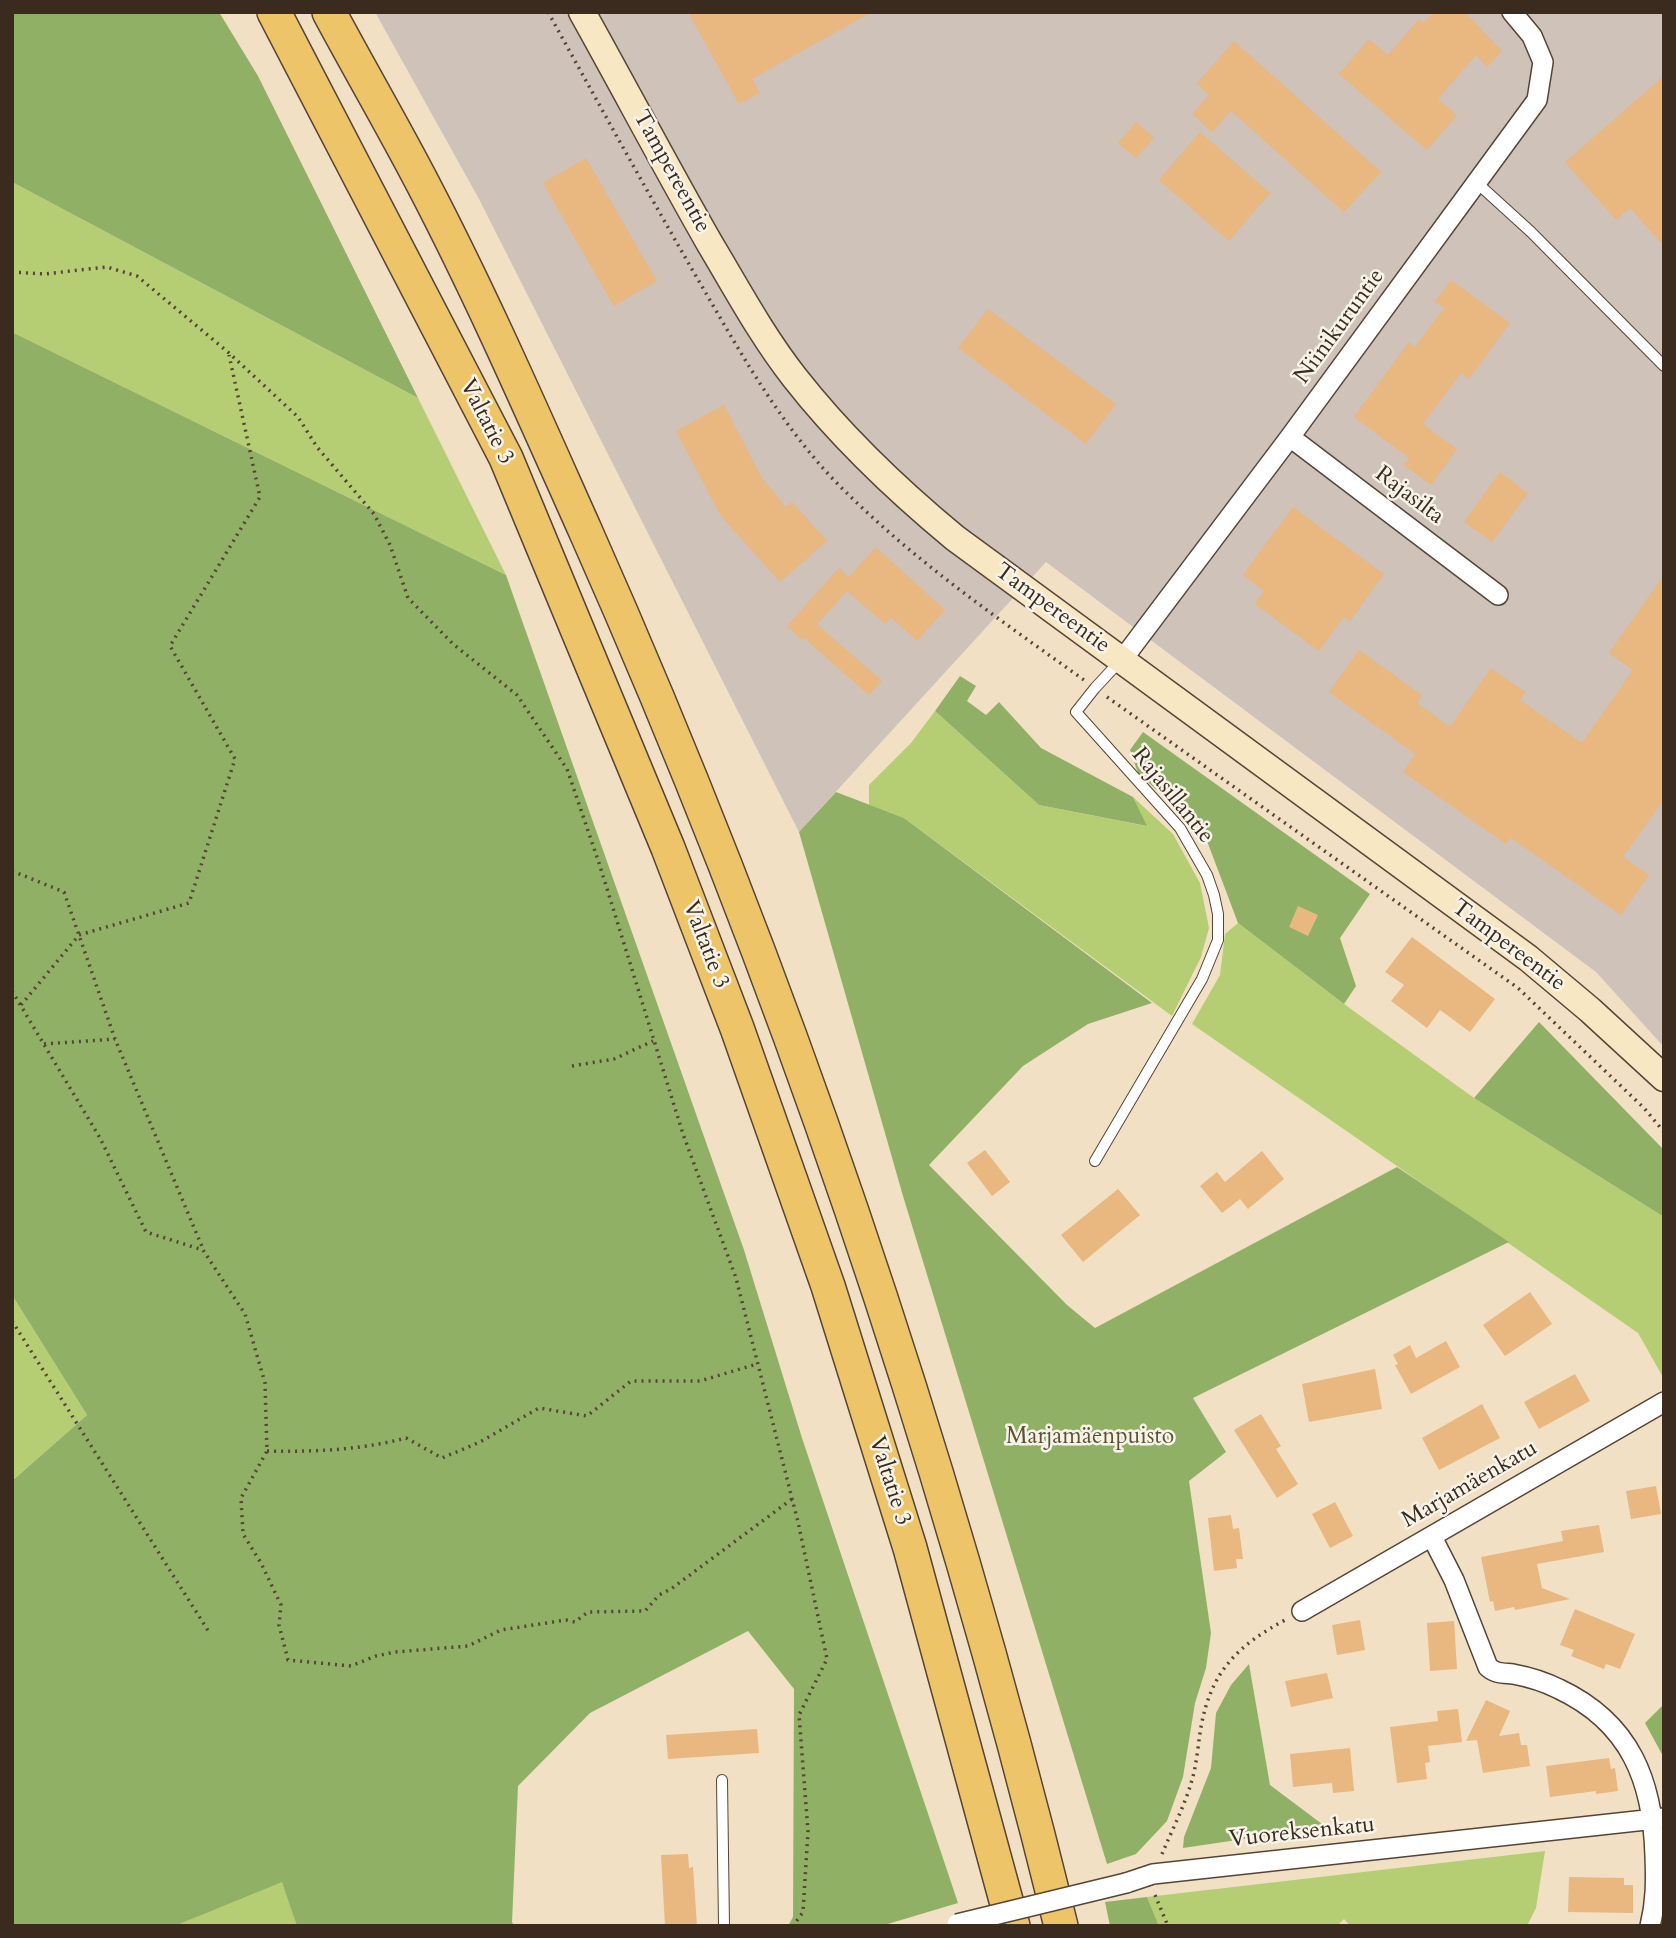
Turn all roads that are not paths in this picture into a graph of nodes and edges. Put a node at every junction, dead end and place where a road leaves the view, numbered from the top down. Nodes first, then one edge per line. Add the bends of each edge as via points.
1 (274, 12) edge
2 (329, 12) edge
3 (582, 12) edge
4 (1512, 12) edge
5 (1476, 182) junction
6 (1664, 366) edge
7 (1290, 437) junction
8 (1498, 595) dead end
9 (1122, 660) junction
10 (1664, 1078) edge
11 (1095, 1161) dead end
12 (1664, 1402) edge
13 (1432, 1537) junction
14 (1301, 1611) road end
15 (722, 1780) dead end
16 (1659, 1818) edge
17 (954, 1925) edge
18 (724, 1926) edge
19 (1013, 1926) edge
20 (1061, 1926) edge
21 (1650, 1926) edge

1 - 19 highway, Valtatie 3 via 506,458 668,848 832,1299 910,1548
2 - 20 highway, Valtatie 3 via 492,323 629,630 781,1012 876,1285 955,1534
3 - 9 main road, Tampereentie via 743,300 802,387 906,498
4 - 5 street, Niinikuruntie via 1532,36 1544,62 1537,100
5 - 6 lane
5 - 7 street, Niinikuruntie
7 - 8 street, Rajasilta
7 - 9 street, Niinikuruntie
9 - 10 main road, Tampereentie via 1528,958
9 - 11 lane, Rajasillantie via 1076,712 1180,828 1195,852 1214,895 1218,940 1202,979
12 - 13 street, Marjamäenkatu
13 - 14 street, Marjamäenkatu
13 - 16 street via 1488,1667 1559,1689 1598,1714 1636,1763
15 - 18 lane
16 - 17 street, Vuoreksenkatu, bridge via 1126,1883
16 - 21 street via 1657,1888

